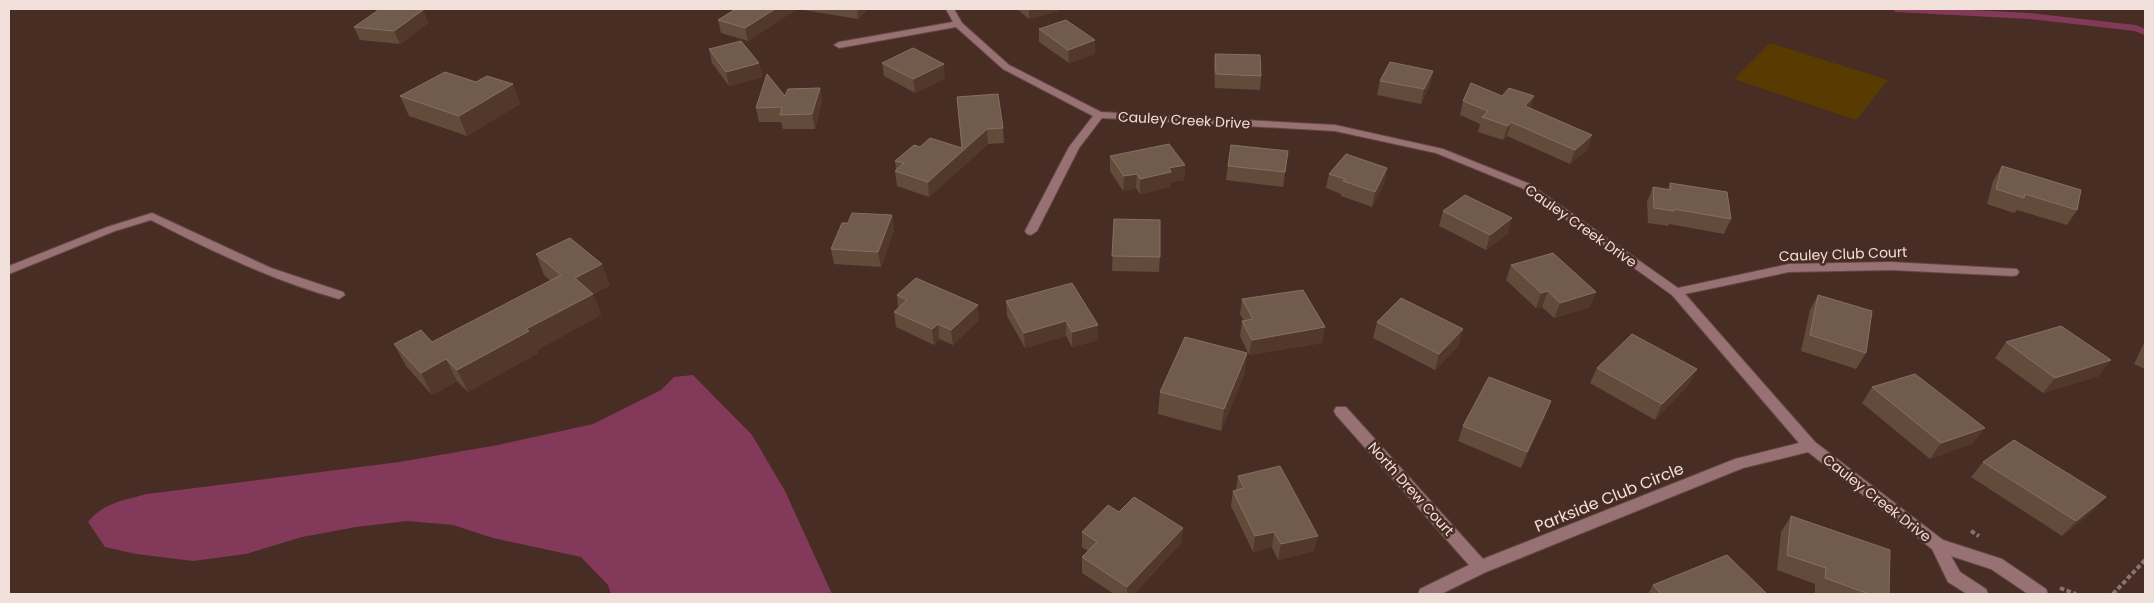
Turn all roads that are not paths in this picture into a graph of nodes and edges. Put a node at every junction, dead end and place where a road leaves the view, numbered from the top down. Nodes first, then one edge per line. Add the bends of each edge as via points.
1 (950, 9) edge
2 (958, 24) junction
3 (839, 45) dead end
4 (1099, 115) junction
5 (1031, 231) dead end
6 (9, 270) edge
7 (2014, 272) dead end
8 (1676, 292) junction
9 (339, 295) dead end
10 (1341, 411) dead end
11 (1810, 446) junction
12 (1938, 545) junction
13 (1480, 567) junction
14 (1426, 594) edge
15 (1980, 594) edge
16 (2040, 594) edge

1 - 2 street, Cauley Creek Drive
2 - 3 street
2 - 4 street, Cauley Creek Drive via 1006,67
4 - 5 street via 1074,147
4 - 8 street, Cauley Creek Drive via 1335,128 1439,151 1526,186
6 - 9 street via 152,216 237,259
7 - 8 street, Cauley Club Court via 1892,266 1789,268
8 - 11 street, Cauley Creek Drive
10 - 13 street, North Drew Court
11 - 12 street, Cauley Creek Drive
11 - 13 street, Parkside Club Circle via 1740,463
12 - 15 street, Cauley Creek Drive via 1954,577
12 - 16 street, Cauley Creek Drive via 1996,564
13 - 14 street, Parkside Club Circle

